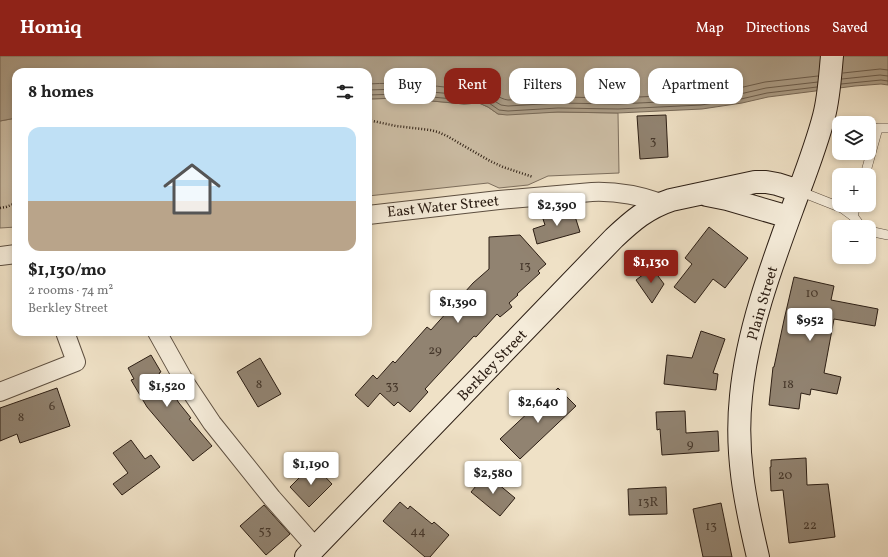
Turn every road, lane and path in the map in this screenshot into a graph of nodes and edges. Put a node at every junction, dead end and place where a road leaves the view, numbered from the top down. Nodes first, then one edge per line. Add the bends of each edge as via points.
1 (832, 56) edge
2 (372, 121) edge
3 (888, 128) edge
4 (867, 168) edge
5 (538, 178) dead end
6 (799, 191) junction
7 (692, 195) junction
8 (660, 204) junction
9 (12, 205) edge
10 (0, 208) edge
11 (854, 212) edge
12 (372, 215) edge
13 (789, 216) junction
14 (853, 216) junction
15 (856, 220) edge
16 (876, 232) edge
17 (888, 235) edge
18 (12, 254) edge
19 (0, 256) edge
20 (66, 336) edge
21 (158, 336) edge
22 (0, 392) edge
23 (311, 552) edge
24 (758, 557) edge

1 - 6 main road, Plain Street via 824,115
2 - 5 path via 438,132 503,167
3 - 4 lane via 878,128
6 - 7 main road via 777,184 756,182
6 - 13 main road, Plain Street
6 - 14 lane via 842,208
7 - 8 main road, Berkley Street
7 - 13 main road via 715,196
8 - 12 street, East Water Street via 646,198 619,193 592,192
8 - 23 main road, Berkley Street via 642,213 624,228
9 - 10 path
11 - 14 lane
13 - 24 main road, Plain Street via 757,316 740,396 740,468
14 - 15 lane
16 - 17 lane
18 - 19 street
20 - 22 street via 76,362
21 - 23 street via 212,423

